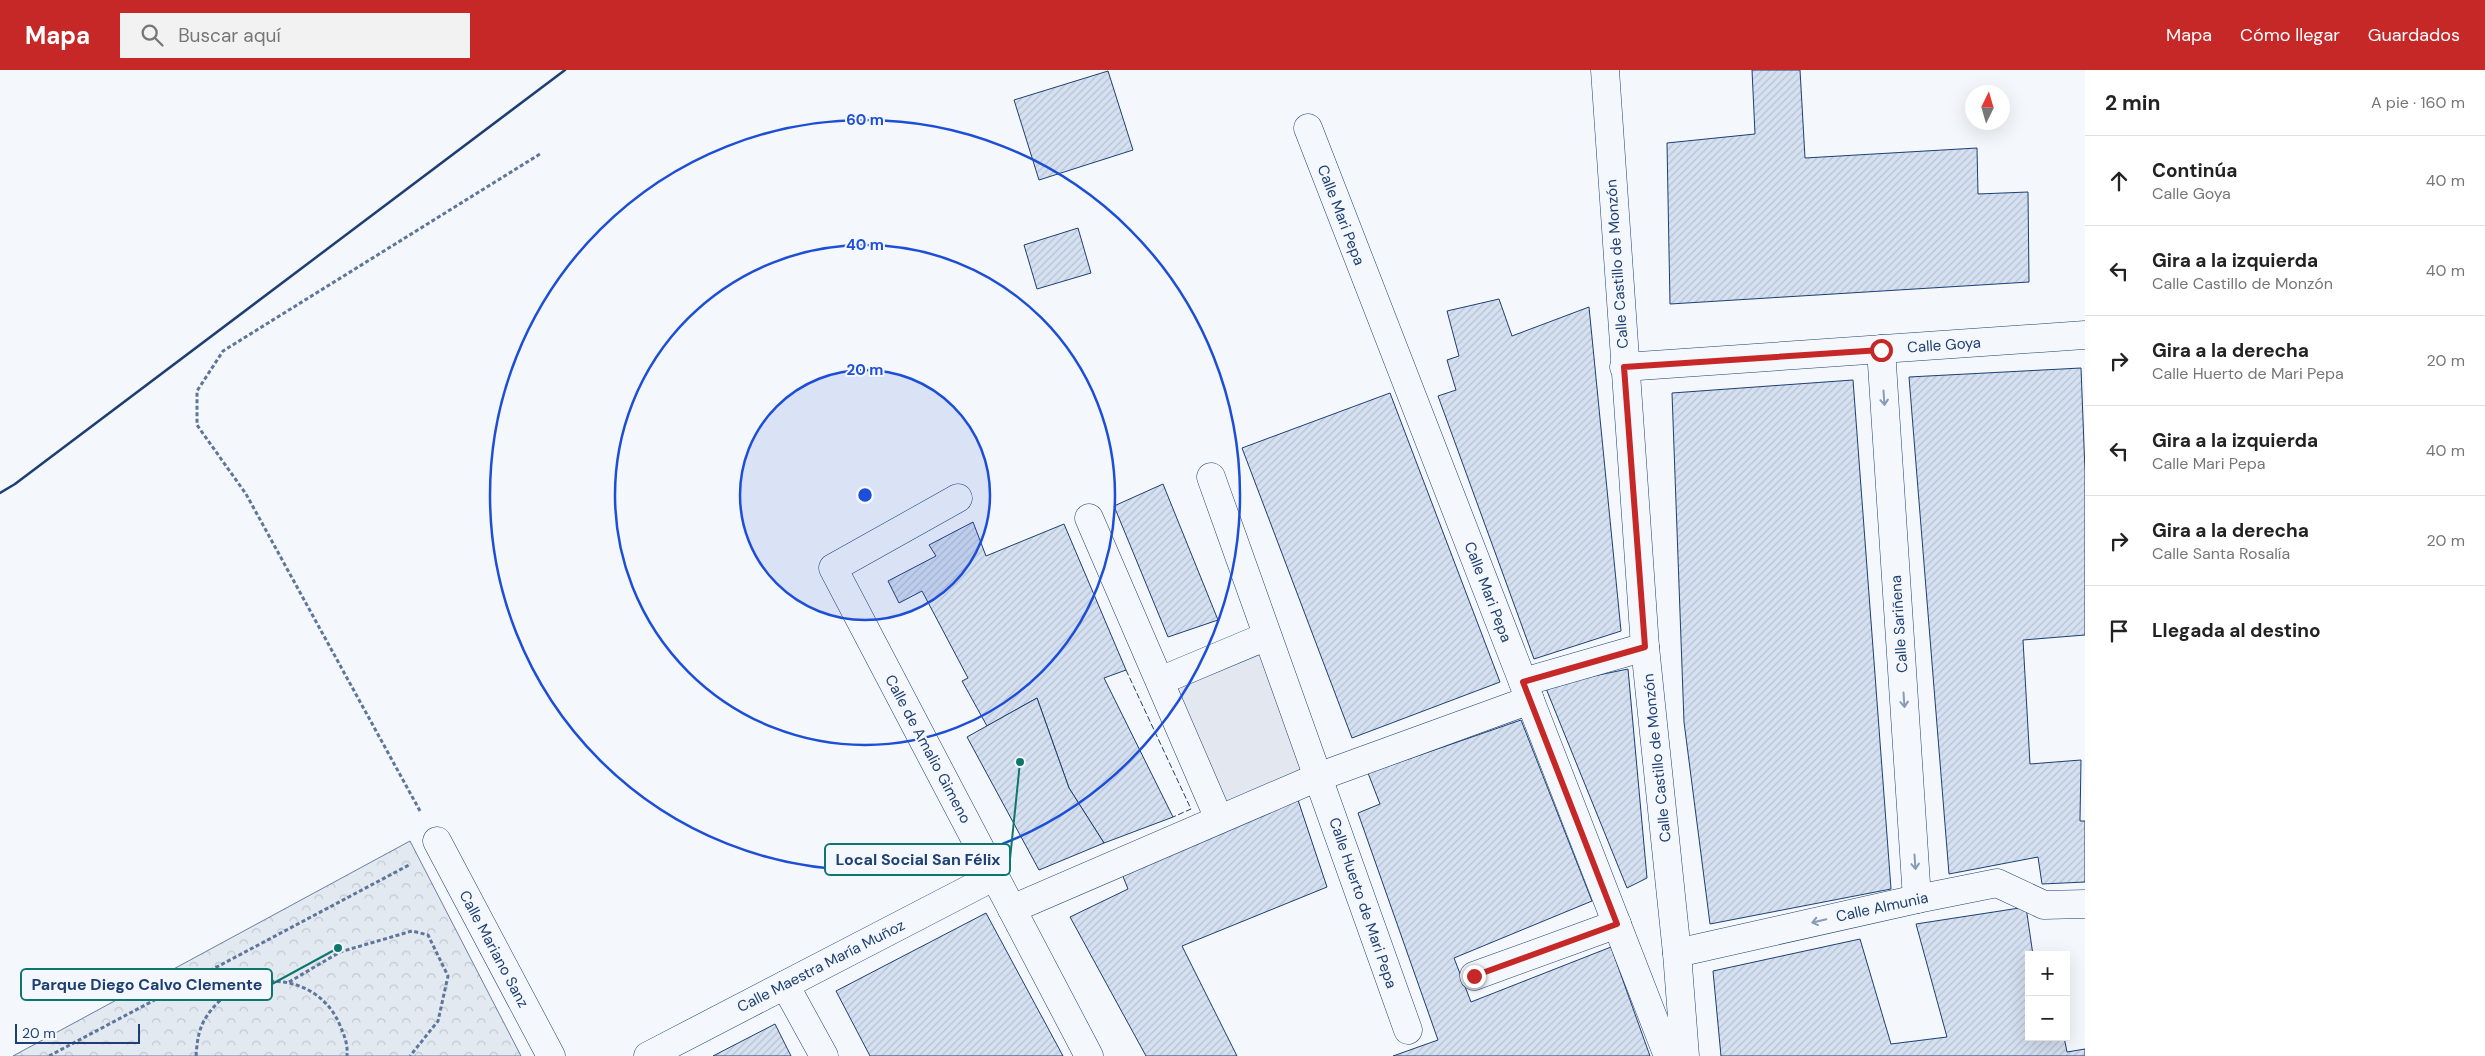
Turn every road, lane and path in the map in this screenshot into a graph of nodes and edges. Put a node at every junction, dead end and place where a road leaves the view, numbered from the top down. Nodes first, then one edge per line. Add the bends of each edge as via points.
1 (1604, 70) edge
2 (1308, 128) dead end
3 (540, 154) dead end
4 (2085, 335) edge
5 (1881, 350) junction
6 (1624, 367) junction
7 (1211, 477) dead end
8 (958, 498) dead end
9 (1088, 518) dead end
10 (1267, 636) junction
11 (1645, 647) junction
12 (1160, 681) junction
13 (1526, 691) junction
14 (1318, 776) junction
15 (1220, 819) junction
16 (439, 845) junction
17 (995, 876) junction
18 (1918, 899) junction
19 (2085, 904) edge
20 (1012, 908) junction
21 (1617, 924) junction
22 (1677, 953) junction
23 (1474, 976) dead end
24 (289, 982) junction
25 (785, 985) junction
26 (1408, 1030) dead end
27 (49, 1056) edge
28 (196, 1056) edge
29 (348, 1056) edge
30 (410, 1056) edge
31 (551, 1056) edge
32 (648, 1056) edge
33 (824, 1056) edge
34 (1089, 1056) edge
35 (1668, 1056) edge
36 (1686, 1056) edge

1 - 6 street, Calle Castillo de Monzón
2 - 13 street, Calle Mari Pepa
3 - 16 path via 223,351 197,391 197,425 246,494
4 - 5 street, Calle Goya
5 - 6 street, Calle Goya
5 -> 18 street, Calle Sariñena
6 - 11 street, Calle Castillo de Monzón
7 - 10 street, Calle Huerto de Mari Pepa
8 - 17 street, Calle de Amalio Gimeno via 833,568
9 - 12 street
10 - 12 street
10 - 14 street, Calle Huerto de Mari Pepa
11 - 13 street
11 - 22 street, Calle Castillo de Monzón
12 - 15 street
13 - 14 street
13 - 21 street, Calle Mari Pepa
14 - 15 street
14 - 26 street, Calle Huerto de Mari Pepa
15 - 20 street
16 - 27 path
16 - 31 street, Calle Mariano Sanz
17 - 20 street, Calle de Amalio Gimeno
17 - 25 street, Calle Maestra María Muñoz
18 - 19 street, Calle Almunia via 1998,883 2044,905
18 -> 22 street, Calle Almunia
20 - 34 street, Calle de Amalio Gimeno
21 - 23 street
21 - 35 street, Calle Mari Pepa
22 - 36 street, Calle Castillo de Monzón
24 - 28 path via 271,980 245,985 222,999 205,1019 197,1038
24 - 29 path via 313,992 333,1010 348,1043
24 - 30 path via 340,952 412,931 428,935 448,976 438,1021
25 - 32 street, Calle Maestra María Muñoz
25 - 33 street

